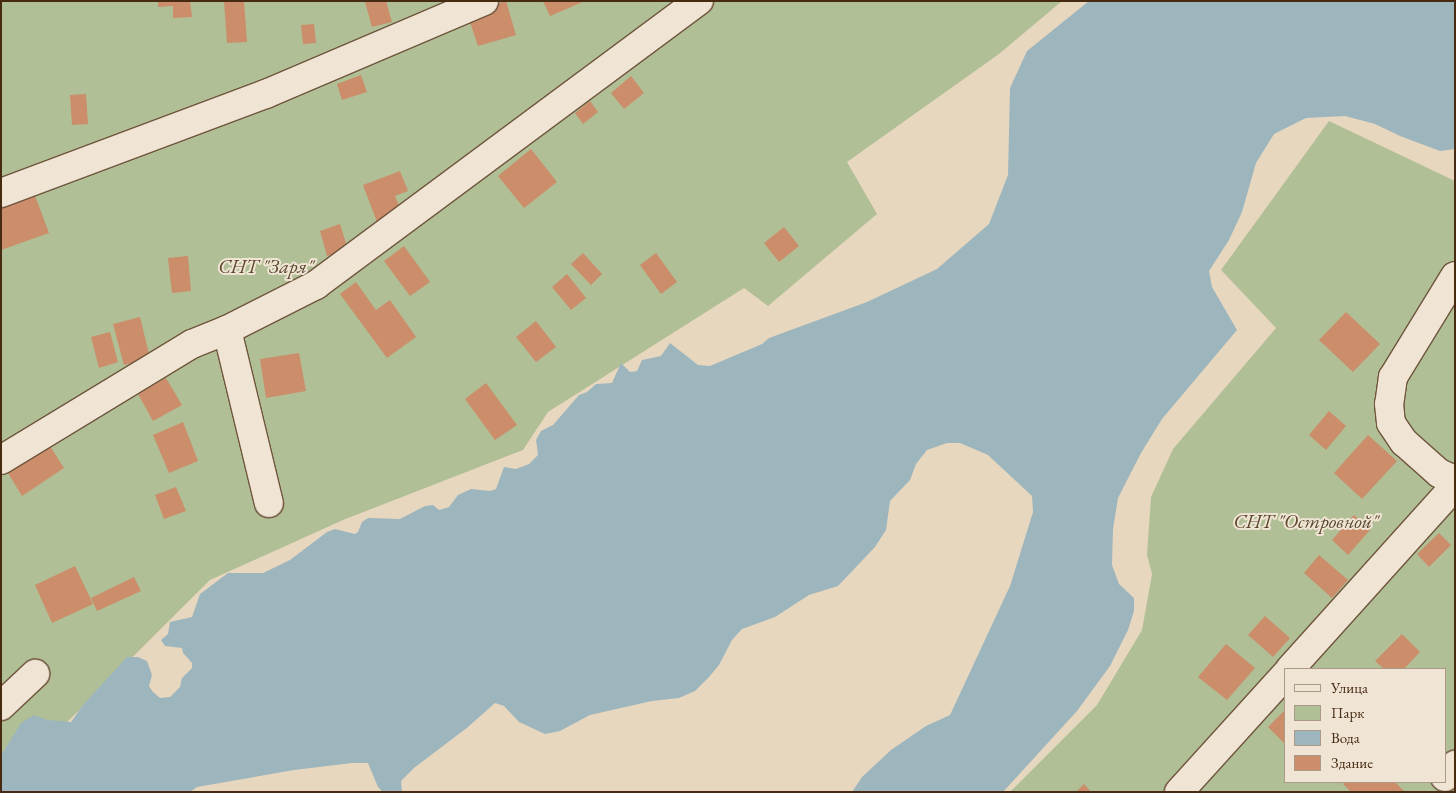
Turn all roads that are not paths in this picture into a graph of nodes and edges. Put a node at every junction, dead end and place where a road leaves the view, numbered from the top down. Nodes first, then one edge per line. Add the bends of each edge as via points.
1 (484, 1) edge
2 (699, 1) edge
3 (1, 193) edge
4 (1455, 276) edge
5 (227, 330) junction
6 (1, 460) edge
7 (1455, 480) edge
8 (1455, 486) edge
9 (269, 504) dead end
10 (1291, 668) edge
11 (35, 674) dead end
12 (1284, 676) edge
13 (1, 706) edge
14 (1455, 765) edge
15 (1446, 776) edge
16 (1179, 792) edge

1 - 3 lane via 266,94
2 - 5 lane via 316,285
4 - 7 lane via 1394,377 1389,404 1391,423 1404,442 1439,473
5 - 6 lane via 192,344
5 - 9 lane
8 - 10 lane
11 - 13 lane
12 - 16 lane
14 - 15 lane

